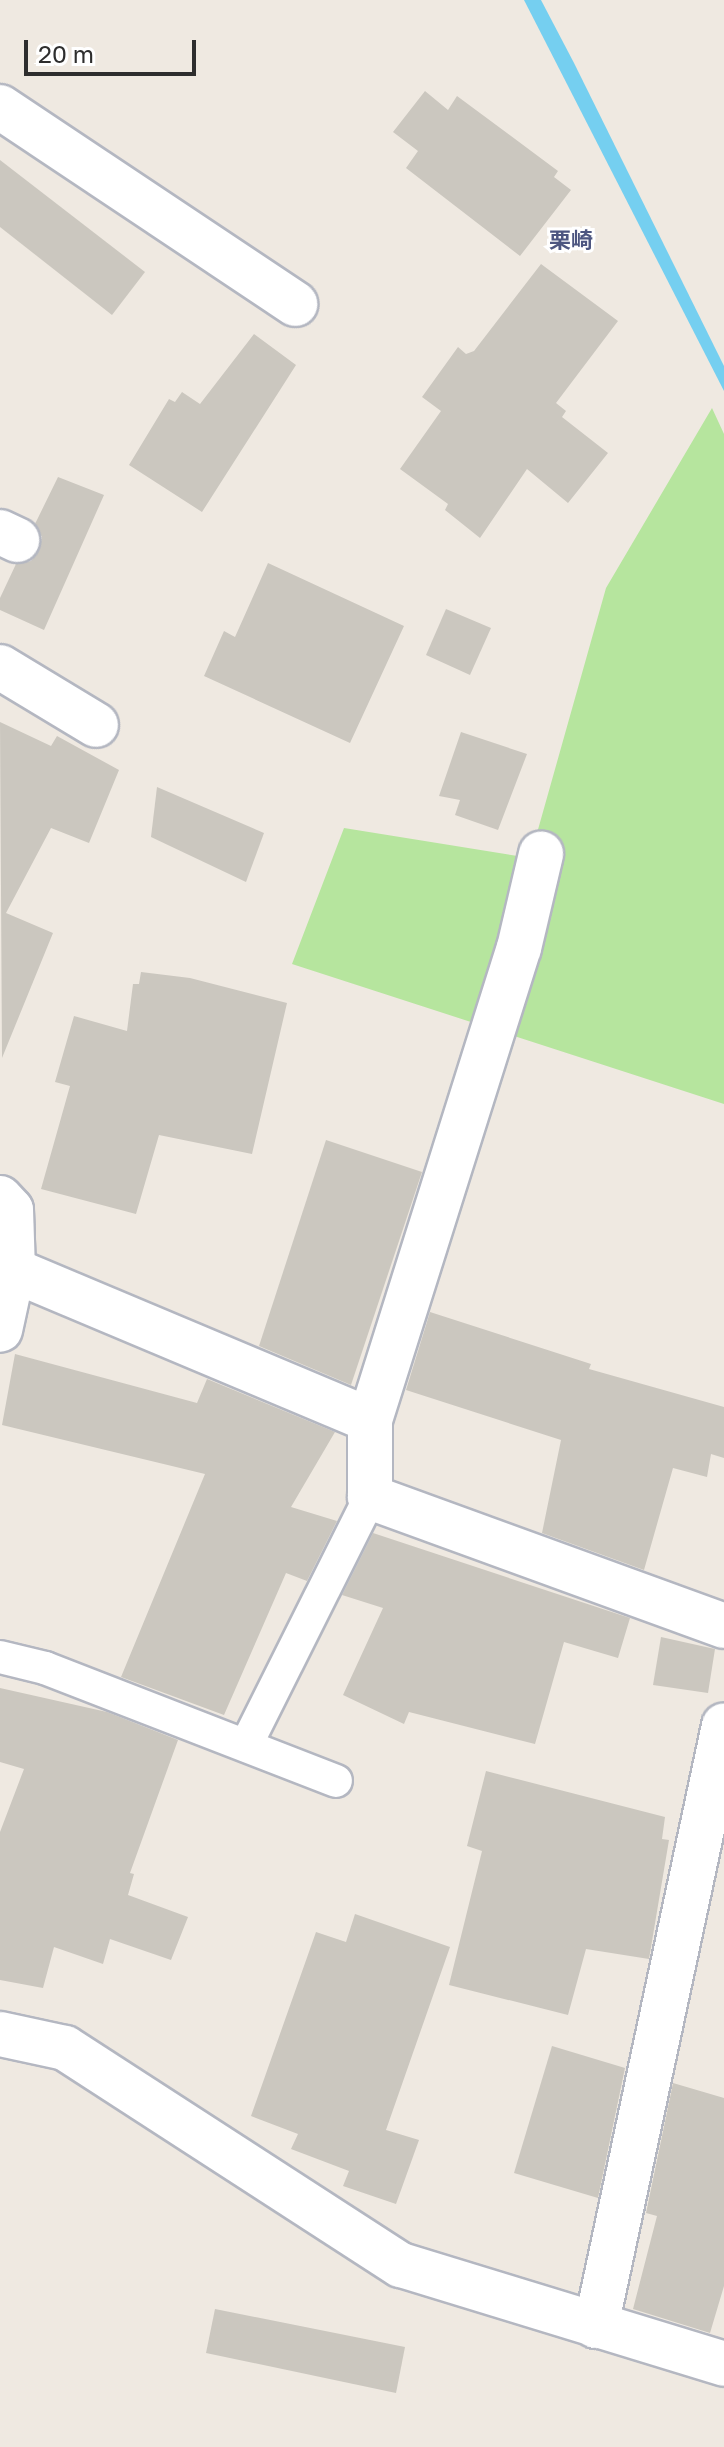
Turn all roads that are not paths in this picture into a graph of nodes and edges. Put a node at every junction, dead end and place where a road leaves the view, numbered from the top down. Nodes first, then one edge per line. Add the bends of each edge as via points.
1 (0, 107) edge
2 (295, 304) dead end
3 (0, 667) edge
4 (96, 725) dead end
5 (541, 854) dead end
6 (0, 1198) edge
7 (13, 1270) junction
8 (0, 1330) edge
9 (370, 1420) junction
10 (370, 1497) junction
11 (724, 1626) edge
12 (0, 1657) edge
13 (724, 1726) edge
14 (246, 1745) junction
15 (336, 1781) dead end
16 (0, 2034) edge
17 (596, 2326) junction
18 (724, 2364) edge

1 - 2 street
3 - 4 street
5 - 9 street via 519,948
6 - 7 street via 11,1210
7 - 8 street
7 - 9 street
9 - 10 street
10 - 11 street
10 - 14 lane
12 - 14 lane via 45,1668
13 - 17 street
14 - 15 lane
16 - 17 street via 65,2048 401,2265
17 - 18 street

